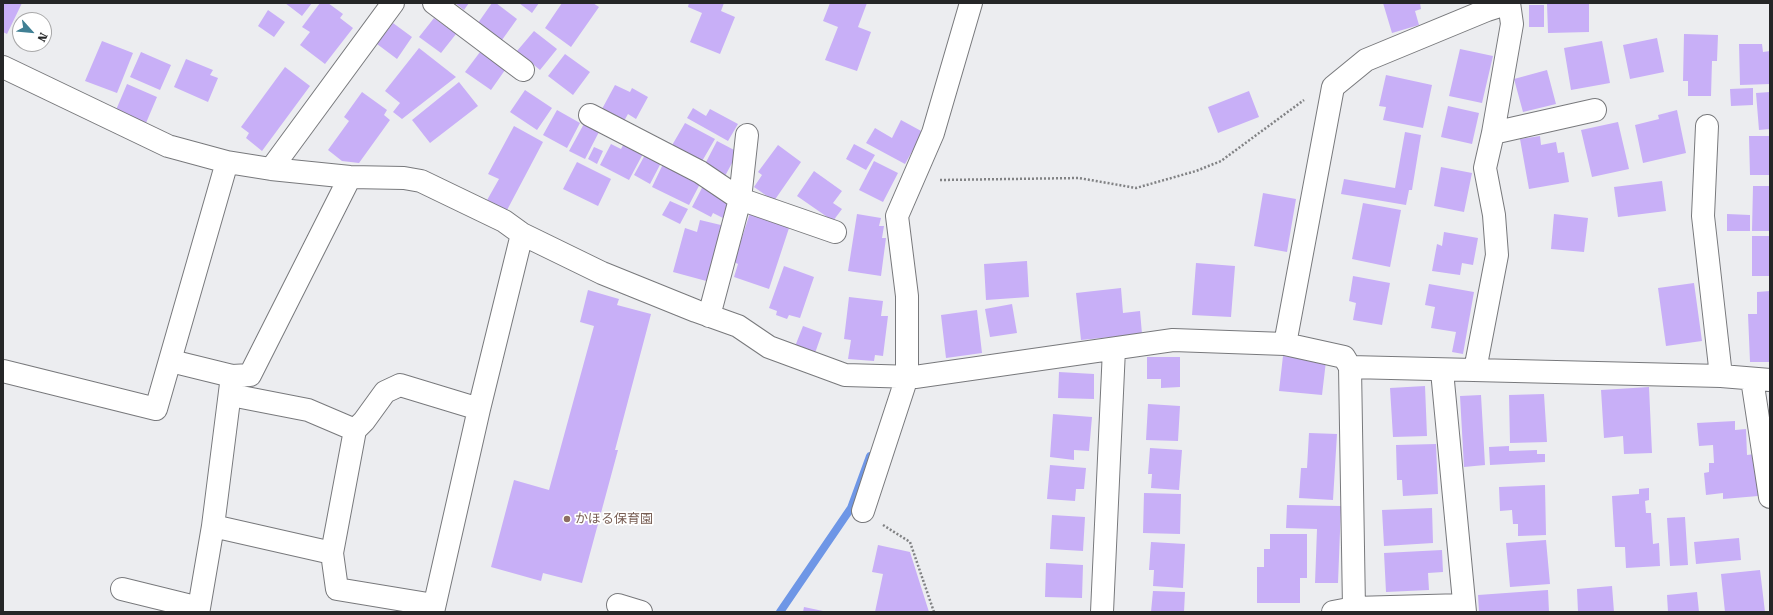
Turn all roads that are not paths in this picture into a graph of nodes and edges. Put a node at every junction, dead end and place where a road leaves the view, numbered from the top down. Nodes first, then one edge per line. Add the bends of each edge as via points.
1 (393, 3) edge
2 (434, 3) edge
3 (971, 3) edge
4 (3, 67) edge
5 (523, 70) dead end
6 (1595, 110) dead end
7 (590, 115) dead end
8 (1707, 126) dead end
9 (1493, 133) junction
10 (748, 135) dead end
11 (228, 162) junction
12 (270, 169) junction
13 (350, 177) junction
14 (740, 199) junction
15 (835, 232) dead end
16 (522, 234) junction
17 (709, 316) junction
18 (1286, 344) junction
19 (1114, 349) junction
20 (171, 361) junction
21 (1350, 367) junction
22 (1475, 370) junction
23 (3, 371) edge
24 (1442, 371) junction
25 (1722, 376) junction
26 (907, 377) junction
27 (1761, 380) edge
28 (232, 386) junction
29 (478, 409) junction
30 (355, 430) junction
31 (1770, 497) edge
32 (863, 511) road end
33 (213, 526) junction
34 (332, 553) junction
35 (122, 589) dead end
36 (618, 606) dead end
37 (434, 608) edge
38 (1464, 608) edge
39 (1343, 610) edge
40 (641, 612) edge
41 (1102, 612) edge

1 - 12 street
2 - 5 street
3 - 26 street via 934,133 897,216 907,296
4 - 11 street via 168,146
6 - 9 street
7 - 14 street via 700,172
8 - 25 street via 1703,216
9 - 18 street via 1512,24 1509,3 1366,60 1333,87
9 - 22 street via 1485,168 1494,215 1497,255
10 - 14 street
11 - 12 street
11 - 20 street
12 - 13 street
13 - 16 street via 404,178 421,182 504,221
13 - 28 street via 250,375
14 - 15 street
14 - 17 street
16 - 17 street via 602,273
16 - 29 street
17 - 26 street via 738,326 769,347 845,375
18 - 19 street via 1173,340
18 - 21 street via 1344,357
19 - 26 street
19 - 41 street
20 - 23 street via 156,409
20 - 28 street
21 - 24 street
21 - 39 street
22 - 24 street
22 - 25 street
24 - 38 street
25 - 27 street
26 - 32 street
27 - 31 street
28 - 30 street via 308,410
28 - 33 street
29 - 30 street via 400,385 385,392
29 - 37 street
30 - 34 street
33 - 34 street
33 - 35 street via 199,608
34 - 37 street via 337,589
36 - 40 street
38 - 39 street

